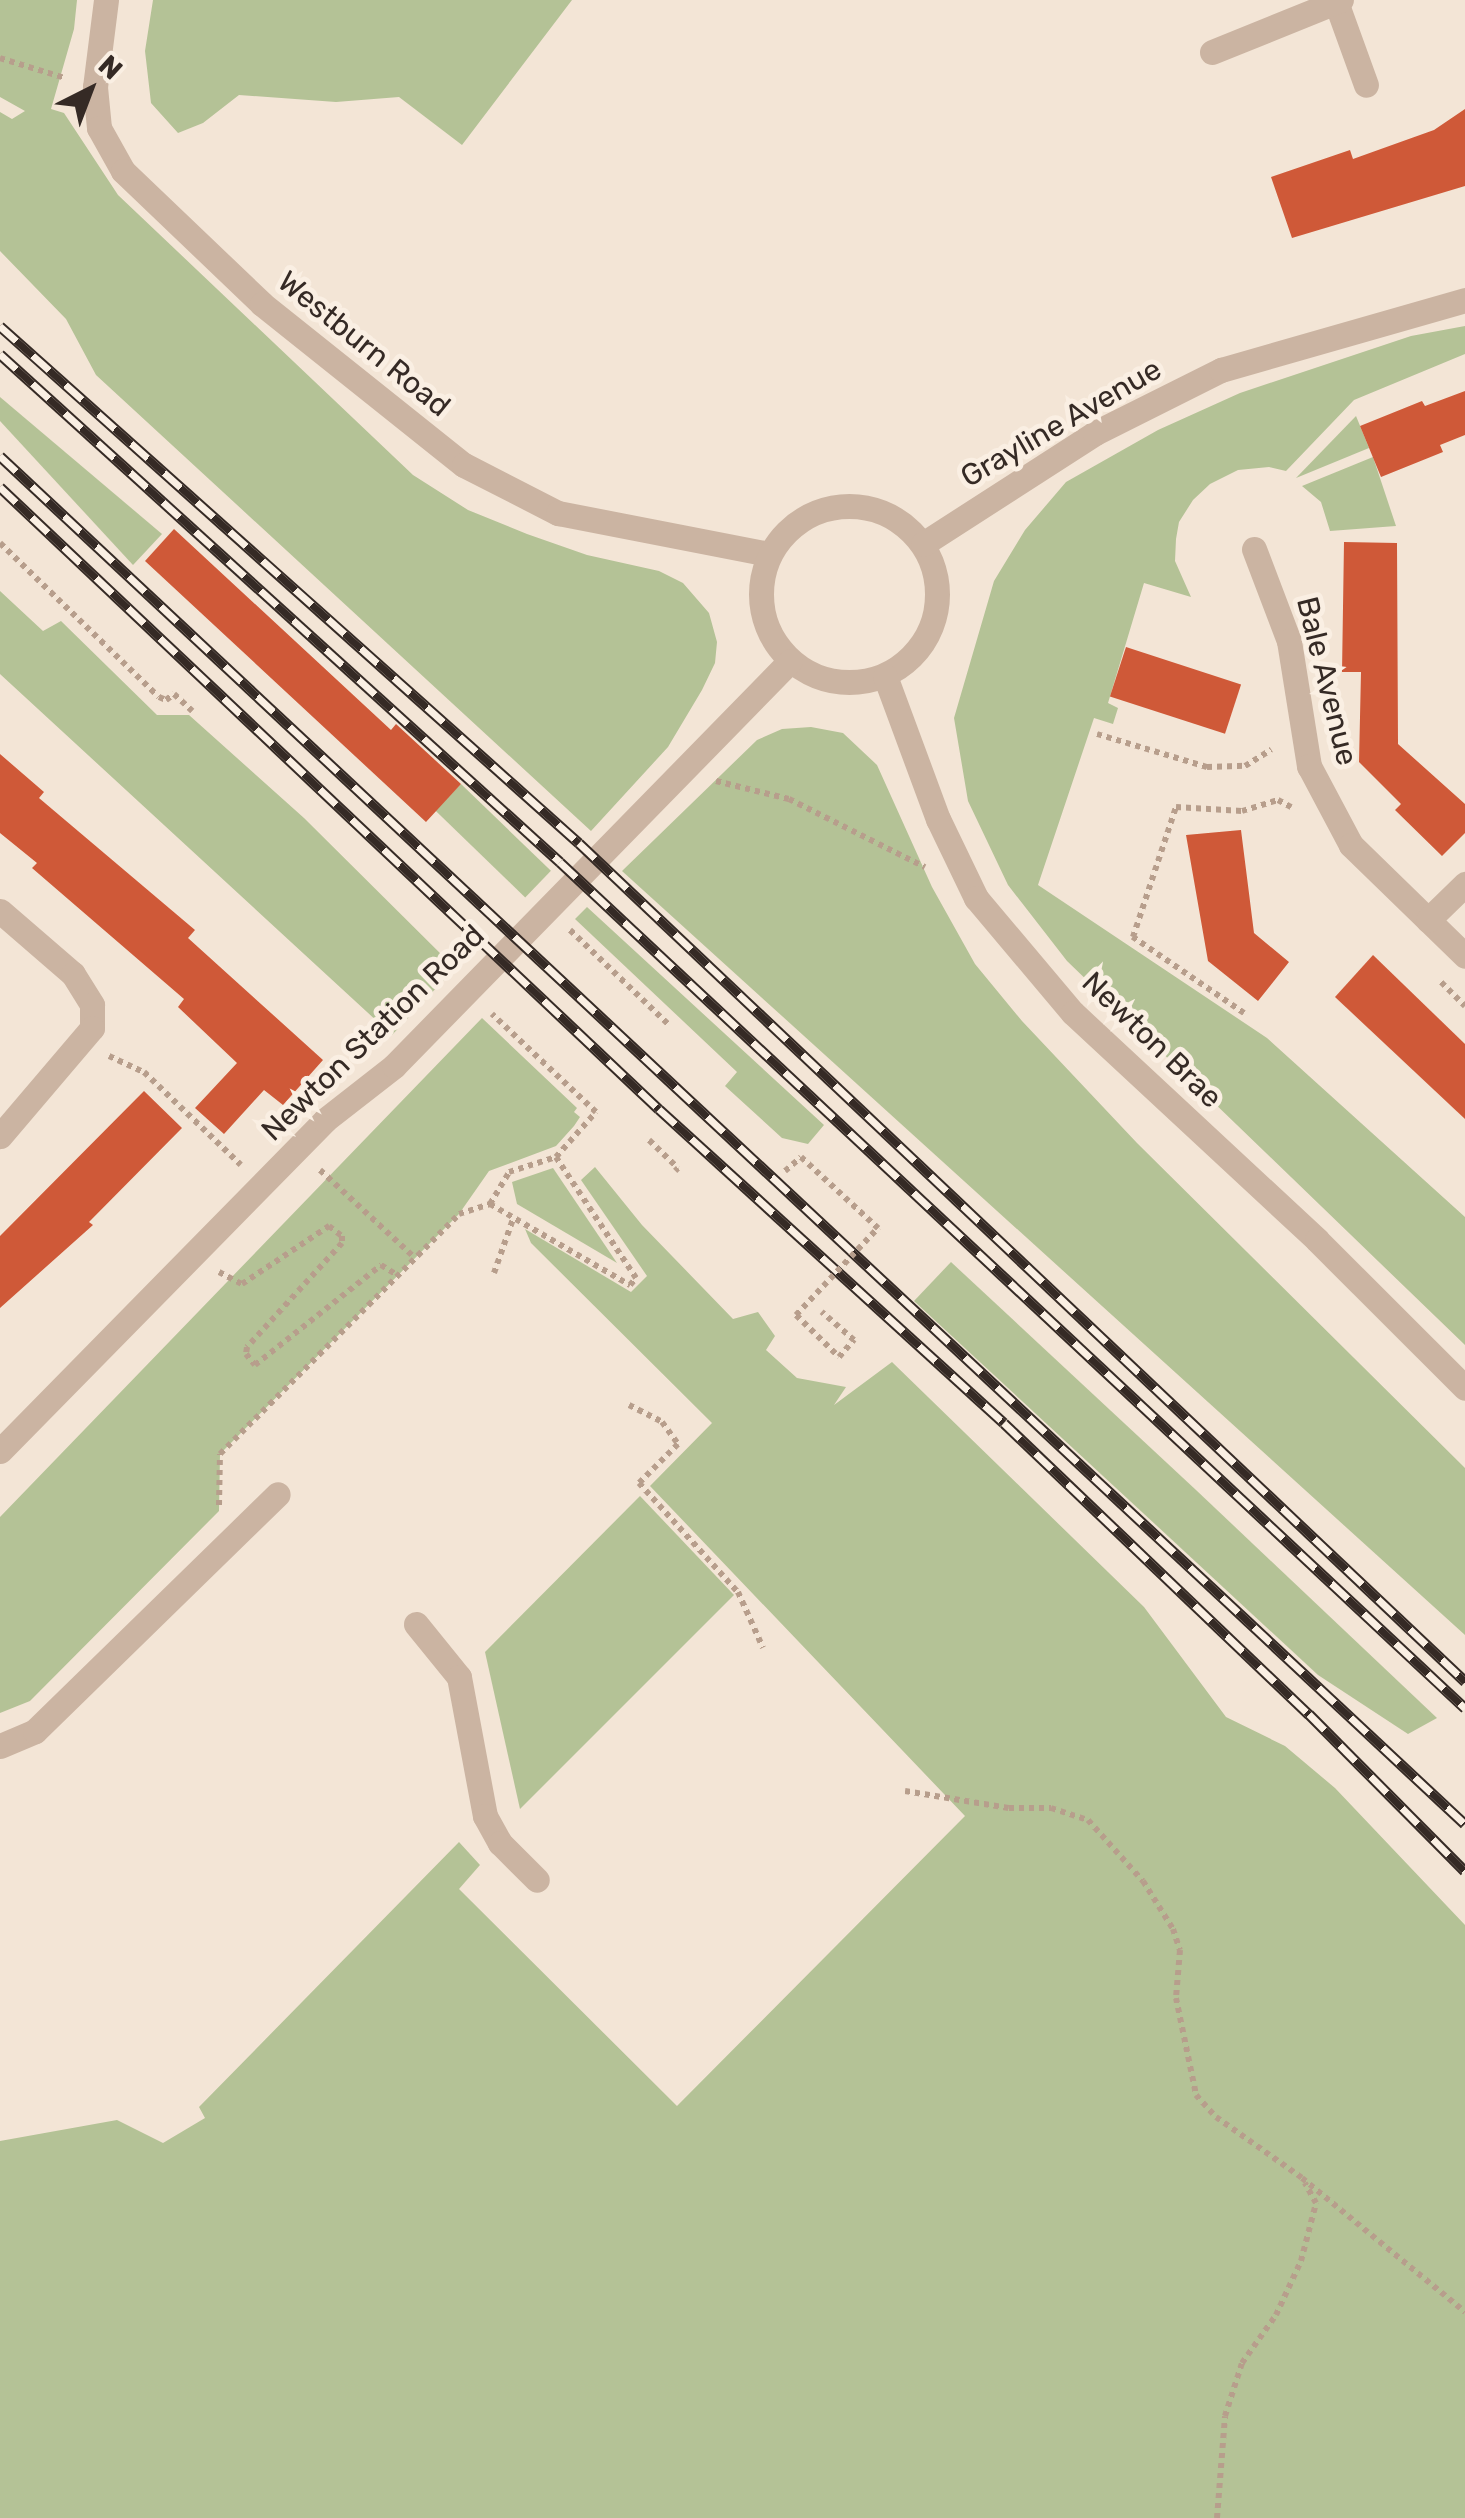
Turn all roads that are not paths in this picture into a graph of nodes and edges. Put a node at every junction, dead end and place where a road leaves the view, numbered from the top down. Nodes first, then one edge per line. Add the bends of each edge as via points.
1 (106, 0) edge
2 (1338, 1) edge
3 (1212, 52) dead end
4 (1366, 84) dead end
5 (1465, 300) edge
6 (923, 544) junction
7 (1254, 549) dead end
8 (770, 554) junction
9 (790, 661) junction
10 (886, 676) junction
11 (1465, 884) edge
12 (0, 911) edge
13 (1428, 920) junction
14 (1465, 956) edge
15 (0, 1136) edge
16 (1465, 1388) edge
17 (0, 1451) edge
18 (278, 1494) dead end
19 (416, 1624) dead end
20 (0, 1746) edge
21 (537, 1880) dead end

1 - 8 street, Westburn Road via 95,87 99,128 123,170 262,304 464,465 558,513
2 - 3 street
2 - 4 street
5 - 6 street, Grayline Avenue via 1221,370 1095,433
6 - 8 street via 900,520 866,507 834,506 800,520
6 - 10 street via 937,575 937,614 920,650
7 - 13 street, Bale Avenue via 1290,640 1310,766 1351,845
8 - 9 street via 761,605
9 - 10 street via 821,678 858,683
9 - 17 street, Newton Station Road via 407,1053 325,1120
10 - 16 street, Newton Brae via 938,819 976,898 1073,1013 1318,1240
11 - 13 street
12 - 15 street via 73,974 92,1005 92,1028 79,1048
13 - 14 street, Bale Avenue
18 - 20 street via 35,1731
19 - 21 street via 459,1677 484,1816

